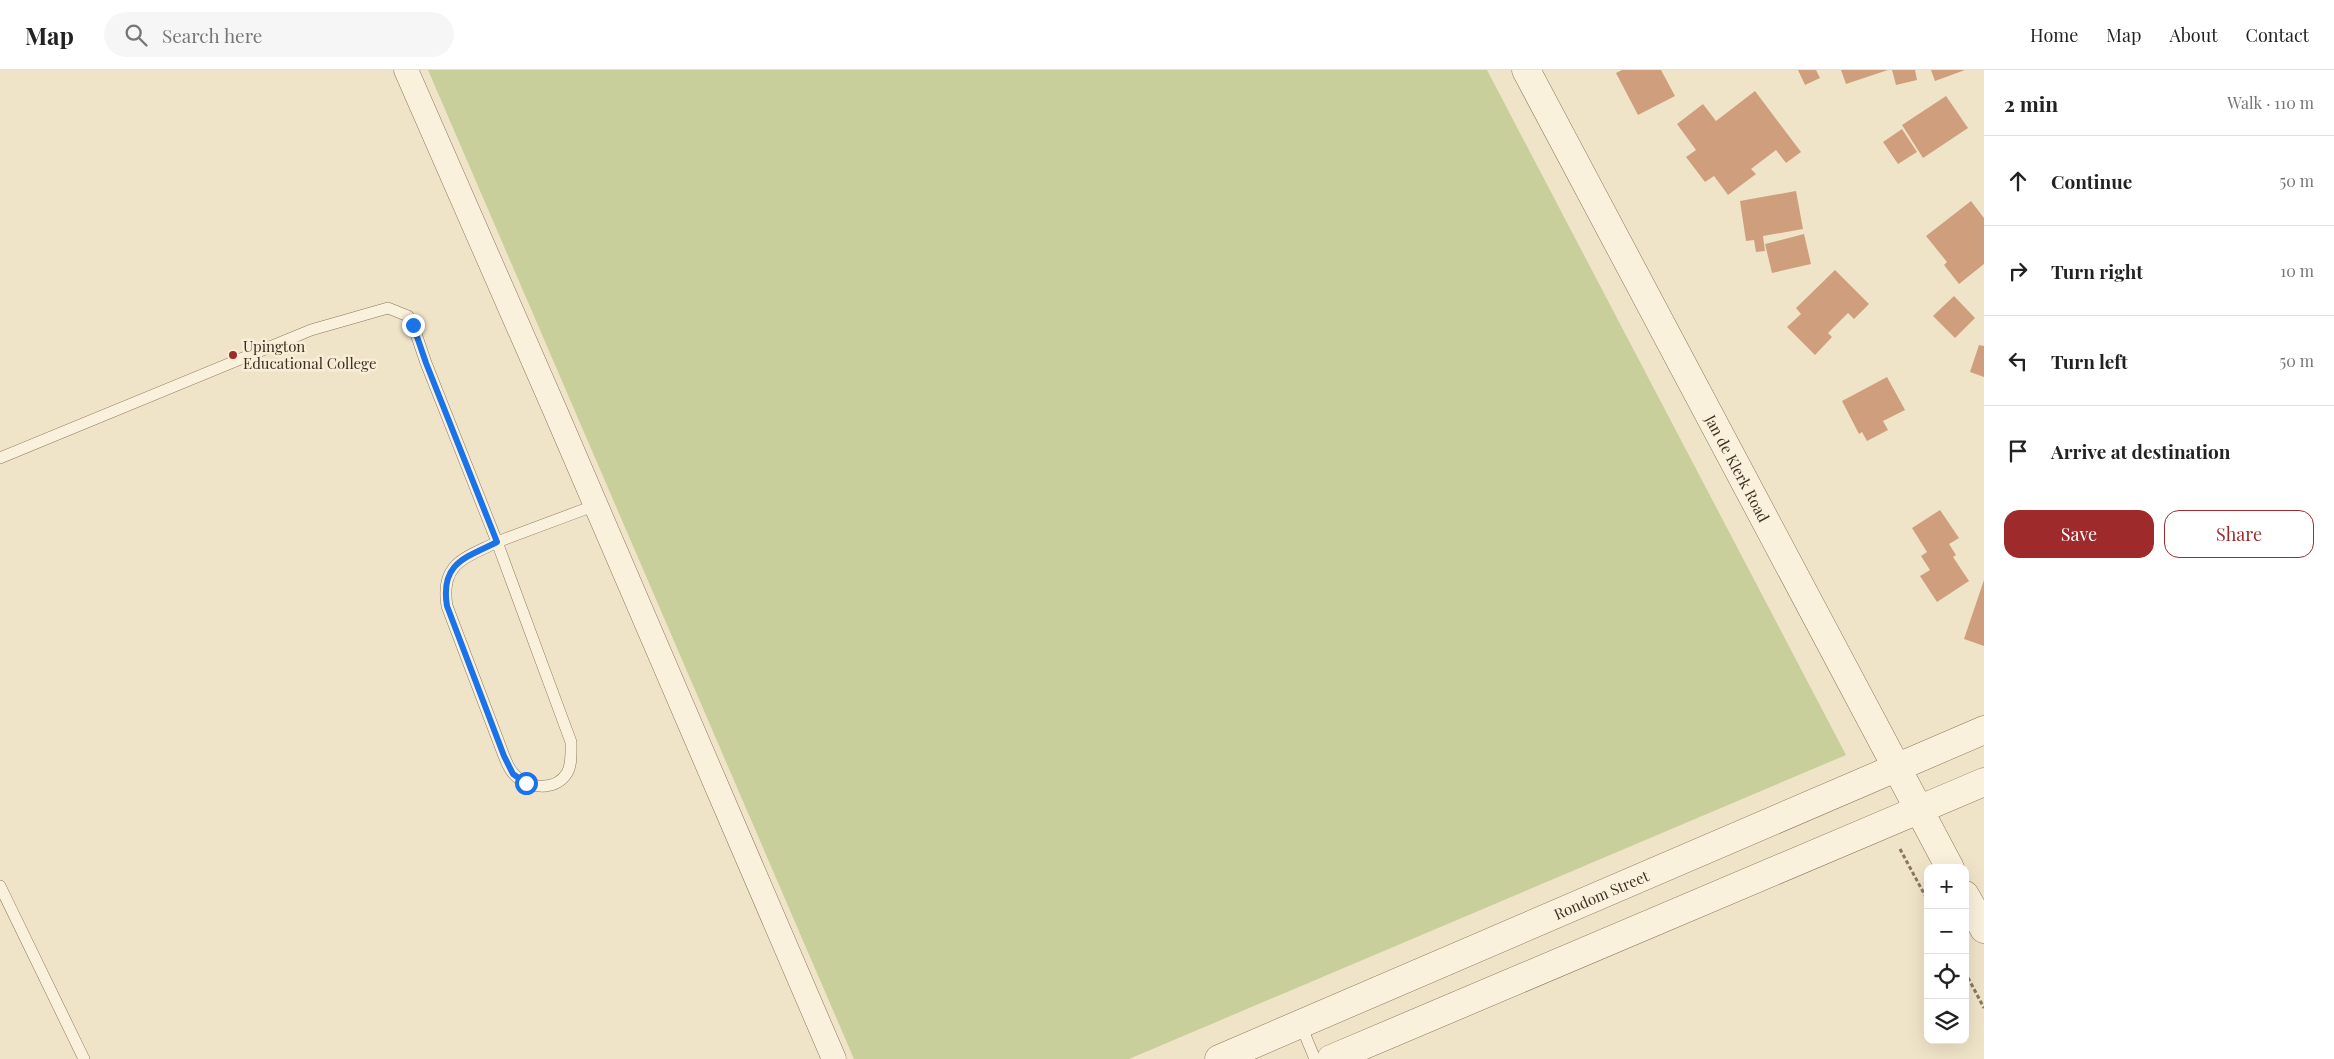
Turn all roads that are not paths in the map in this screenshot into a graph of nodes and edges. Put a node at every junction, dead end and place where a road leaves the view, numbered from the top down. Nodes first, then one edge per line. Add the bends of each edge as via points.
1 (406, 70) edge
2 (1526, 70) edge
3 (0, 458) edge
4 (596, 505) junction
5 (497, 542) junction
6 (1984, 730) edge
7 (1896, 768) junction
8 (1984, 782) edge
9 (1919, 810) junction
10 (1948, 864) edge
11 (0, 886) edge
12 (1969, 902) edge
13 (1984, 930) edge
14 (1300, 1024) junction
15 (84, 1059) edge
16 (834, 1059) edge
17 (1219, 1059) edge
18 (1315, 1059) edge
19 (1331, 1059) edge

1 - 4 street
2 - 7 street, Jan de Klerk Road
3 - 5 lane via 311,330 388,308 408,316 413,325
4 - 5 lane
4 - 16 street
5 - 5 lane via 568,727 571,760 567,774 554,785 526,783 513,774 447,606 444,588 447,576 466,558
6 - 7 street, Rondom Street
7 - 9 street, Jan de Klerk Road
7 - 14 street, Rondom Street
8 - 9 street
9 - 10 street, Jan de Klerk Road
9 - 19 street
11 - 15 lane
12 - 13 street
14 - 17 street, Rondom Street
14 - 18 lane

